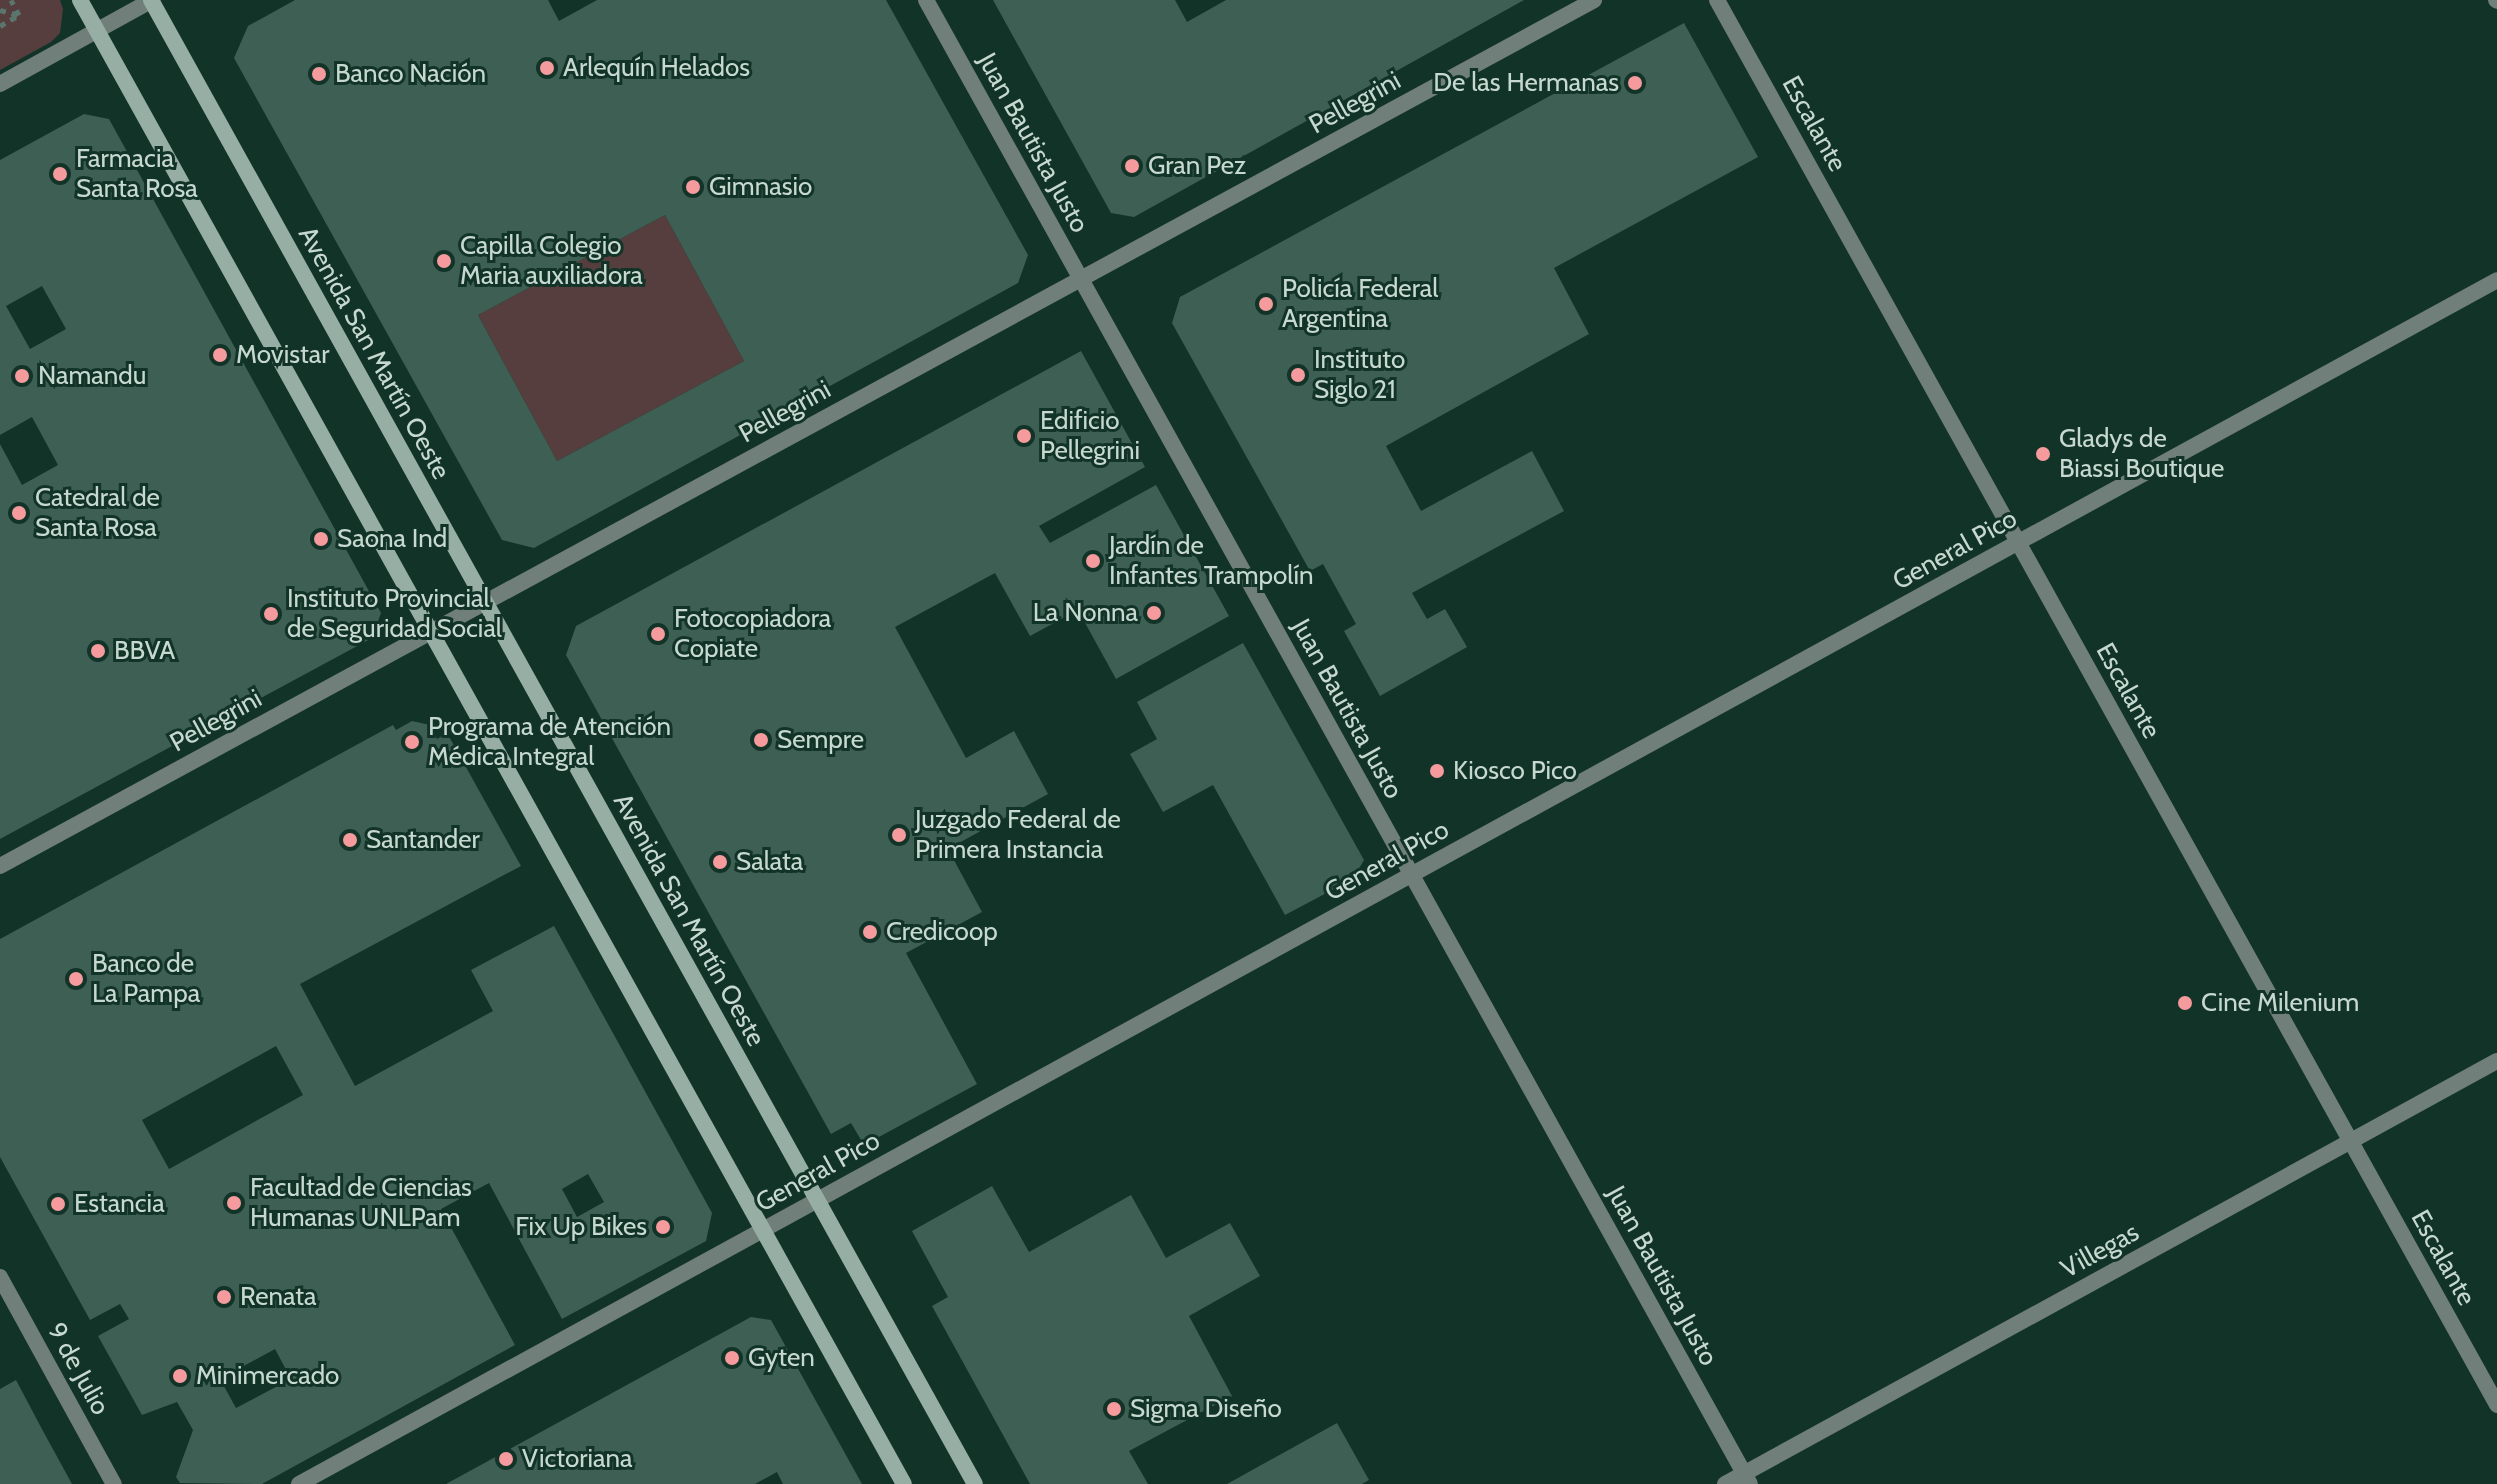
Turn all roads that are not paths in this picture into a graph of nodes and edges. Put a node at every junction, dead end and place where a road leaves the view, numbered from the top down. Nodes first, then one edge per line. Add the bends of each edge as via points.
1 (80, 0) edge
2 (152, 0) edge
3 (926, 0) edge
4 (1594, 0) edge
5 (1717, 0) edge
6 (97, 31) junction
7 (0, 84) edge
8 (1081, 279) junction
9 (2497, 280) edge
10 (2018, 543) junction
11 (485, 602) junction
12 (431, 632) junction
13 (0, 866) edge
14 (1412, 875) junction
15 (2497, 1061) edge
16 (2351, 1141) junction
17 (817, 1200) junction
18 (763, 1230) junction
19 (0, 1277) edge
20 (2497, 1405) edge
21 (1747, 1479) edge
22 (114, 1484) edge
23 (299, 1484) edge
24 (904, 1484) edge
25 (975, 1484) edge
26 (1725, 1484) edge

1 - 6 main road
2 - 6 street
2 - 11 main road, Avenida San Martín Oeste
3 - 8 street, Juan Bautista Justo
4 - 8 street, Pellegrini
5 - 10 street, Escalante
6 - 7 street
6 - 12 main road
8 - 11 street, Pellegrini
8 - 14 street, Juan Bautista Justo
9 - 10 street, General Pico
10 - 14 street, General Pico
10 - 16 street, Escalante
11 - 12 street, Pellegrini
11 - 17 main road, Avenida San Martín Oeste
12 - 13 street, Pellegrini
12 - 18 main road
14 - 17 street, General Pico
14 - 21 street, Juan Bautista Justo
15 - 16 street, Villegas
16 - 20 street, Escalante
16 - 21 street, Villegas
17 - 18 street, General Pico
17 - 25 main road, Avenida San Martín Oeste
18 - 23 street, General Pico
18 - 24 main road
19 - 22 street, 9 de Julio
21 - 26 street, Villegas

